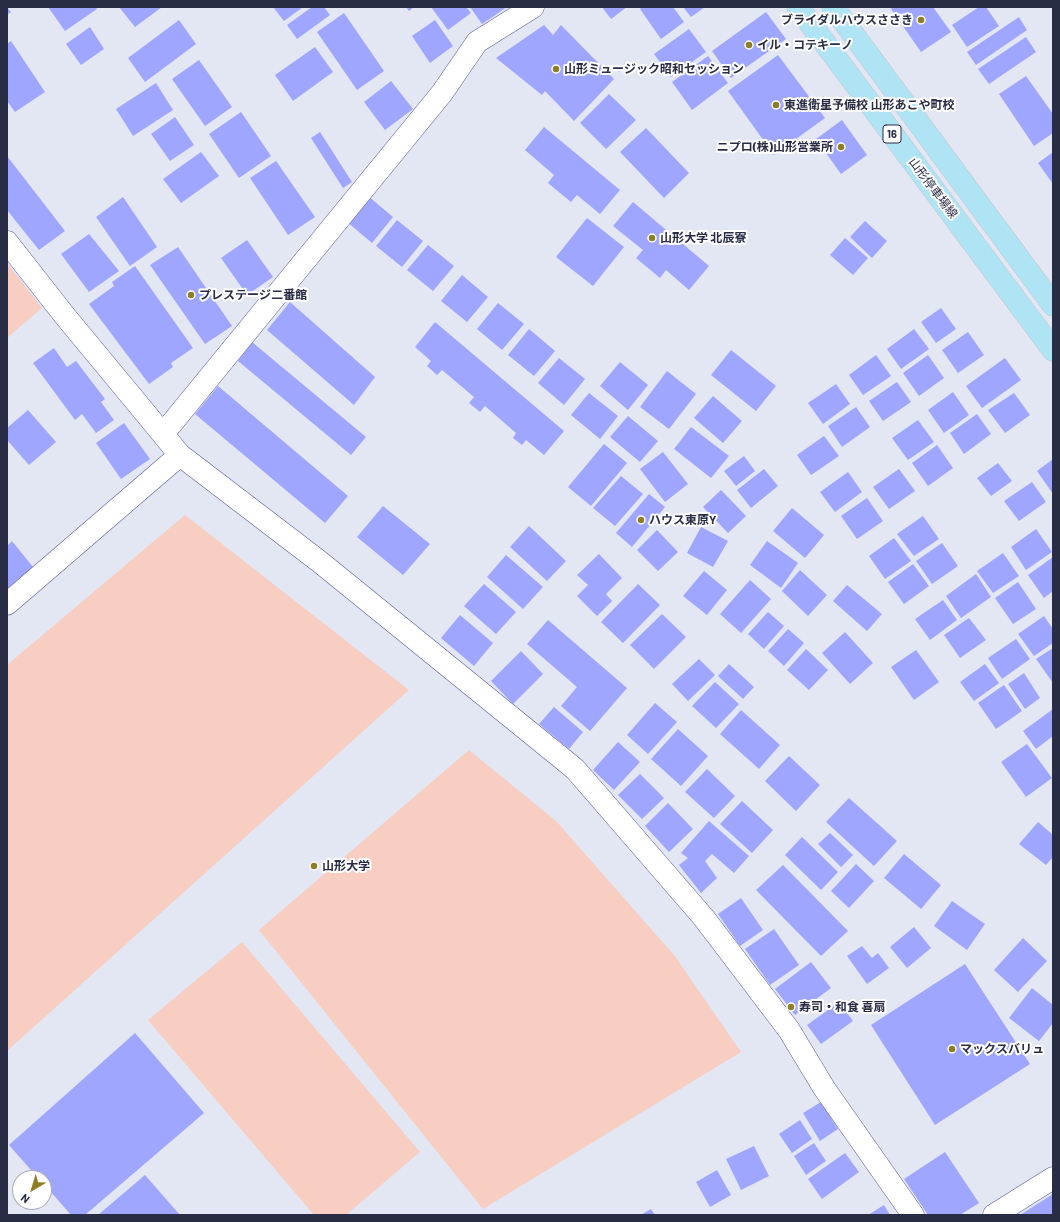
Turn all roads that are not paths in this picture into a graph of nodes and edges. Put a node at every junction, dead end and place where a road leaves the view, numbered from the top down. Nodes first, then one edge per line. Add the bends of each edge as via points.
1 (533, 7) edge
2 (798, 7) edge
3 (833, 7) edge
4 (7, 242) edge
5 (1053, 305) edge
6 (1053, 350) edge
7 (163, 434) junction
8 (180, 455) junction
9 (7, 604) edge
10 (1053, 1178) edge
11 (912, 1215) edge
12 (994, 1215) edge

1 - 7 street via 477,42 442,93
2 - 6 main road, 山形停車場線 / 16
3 - 5 main road, 16
4 - 7 street
7 - 8 street
8 - 9 street
8 - 11 street via 320,562 575,768 704,918 784,1023 824,1088
10 - 12 street

